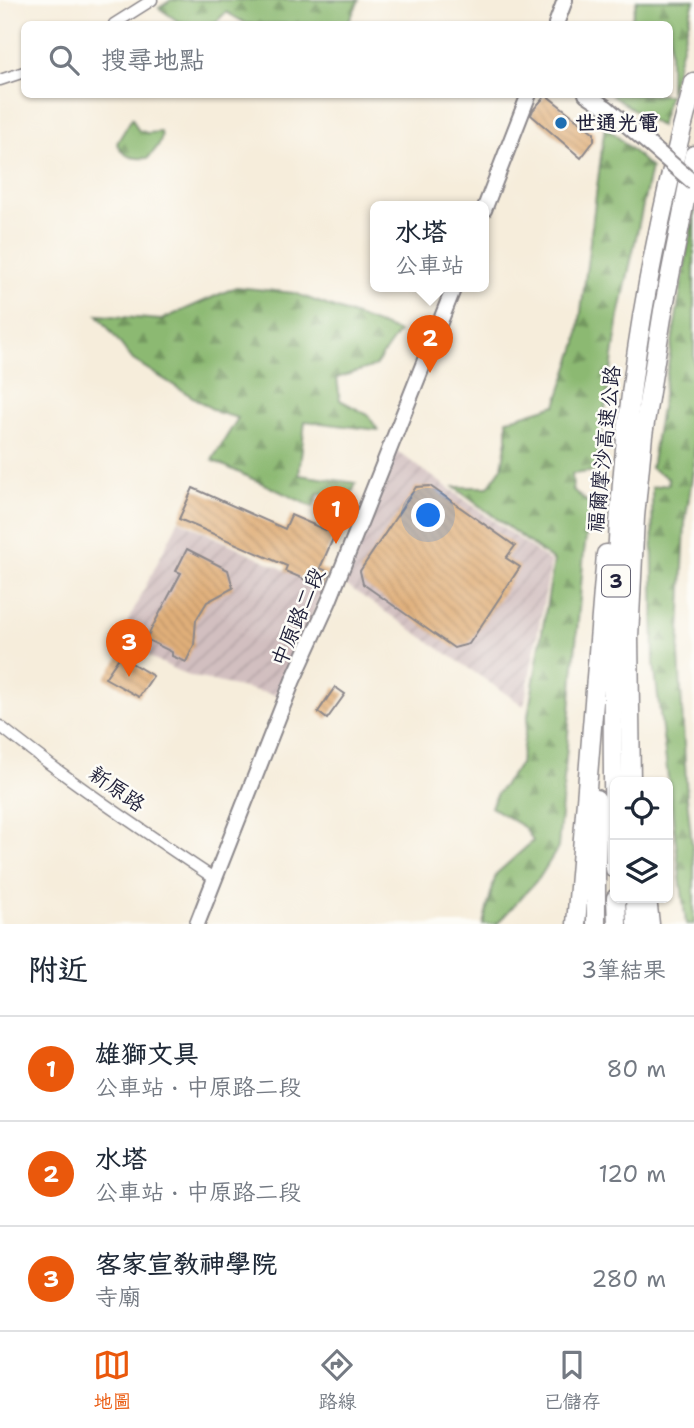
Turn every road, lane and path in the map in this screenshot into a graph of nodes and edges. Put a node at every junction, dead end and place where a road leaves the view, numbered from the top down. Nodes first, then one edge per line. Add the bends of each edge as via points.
1 (152, 0) edge
2 (565, 0) edge
3 (119, 21) edge
4 (557, 21) edge
5 (21, 73) edge
6 (0, 80) edge
7 (694, 82) edge
8 (528, 98) edge
9 (592, 98) edge
10 (694, 155) edge
11 (694, 183) edge
12 (488, 201) edge
13 (452, 292) edge
14 (633, 378) junction
15 (594, 711) junction
16 (0, 726) edge
17 (632, 777) edge
18 (614, 840) edge
19 (215, 879) junction
20 (616, 903) edge
21 (635, 903) edge
22 (648, 903) edge
23 (197, 924) edge
24 (576, 924) edge
25 (596, 924) edge
26 (617, 924) edge
27 (636, 924) edge
28 (650, 924) edge

1 - 3 street
2 - 4 street
5 - 6 street
7 - 14 highway, 福爾摩沙高速公路 / 3 via 646,294
8 - 12 street
9 - 11 street, bridge
10 - 17 highway, 福爾摩沙高速公路 / 3 via 643,435 629,636
13 - 19 street, 中原路二段
14 - 15 highway via 603,580
14 - 18 highway, 福爾摩沙高速公路 / 3 via 614,611
15 - 24 highway
15 - 25 highway
16 - 19 street, 新原路
19 - 23 street, 中原路二段
20 - 26 highway
21 - 27 highway
22 - 28 highway

